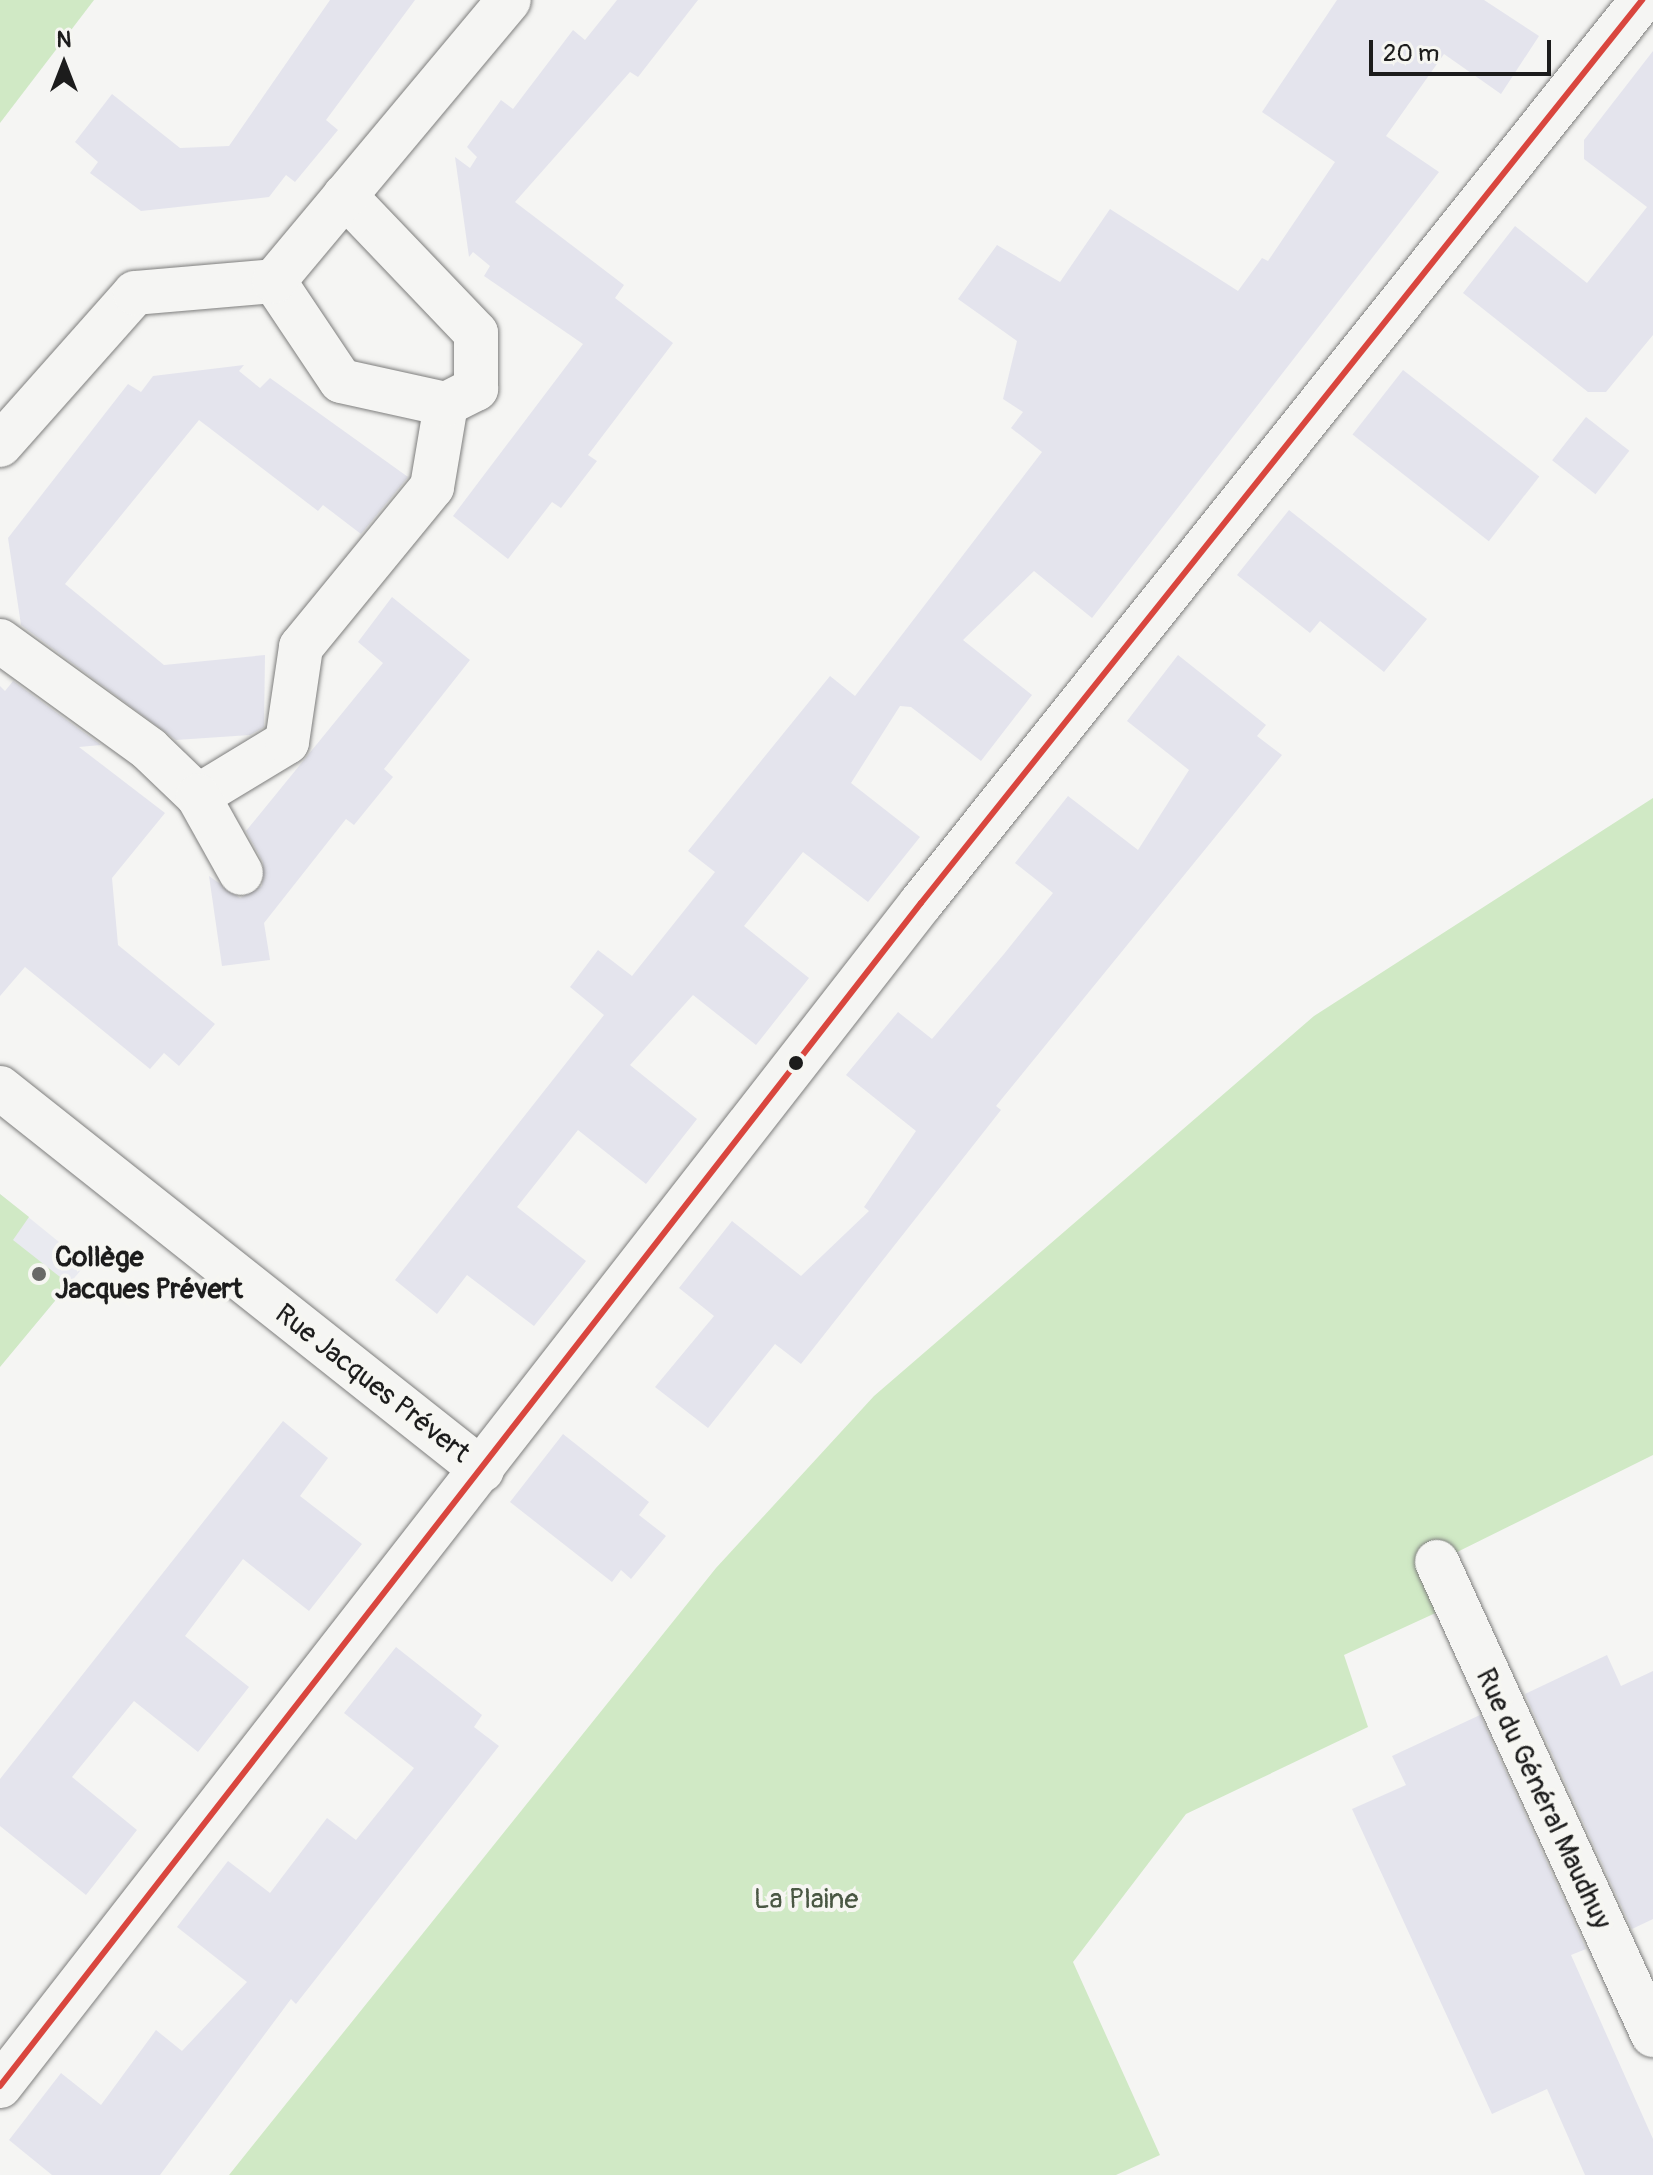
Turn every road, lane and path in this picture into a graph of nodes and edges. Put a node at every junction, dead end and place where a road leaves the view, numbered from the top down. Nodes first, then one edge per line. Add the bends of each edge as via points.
1 (509, 0) edge
2 (1642, 0) edge
3 (345, 196) junction
4 (274, 281) junction
5 (446, 404) junction
6 (0, 445) edge
7 (0, 641) edge
8 (198, 796) junction
9 (241, 873) dead end
10 (0, 1088) edge
11 (482, 1470) junction
12 (1437, 1562) dead end
13 (1653, 2035) edge
14 (0, 2086) edge

1 - 3 street
2 - 11 street via 921,903
3 - 4 street
3 - 5 street via 476,333 476,389
4 - 5 street via 341,381
4 - 6 street via 135,293
5 - 8 street via 432,487 301,647 287,742
7 - 8 street via 149,749
8 - 9 street
10 - 11 street, Rue Jacques Prévert
11 - 14 street
12 - 13 street, Rue du Général Maudhuy

